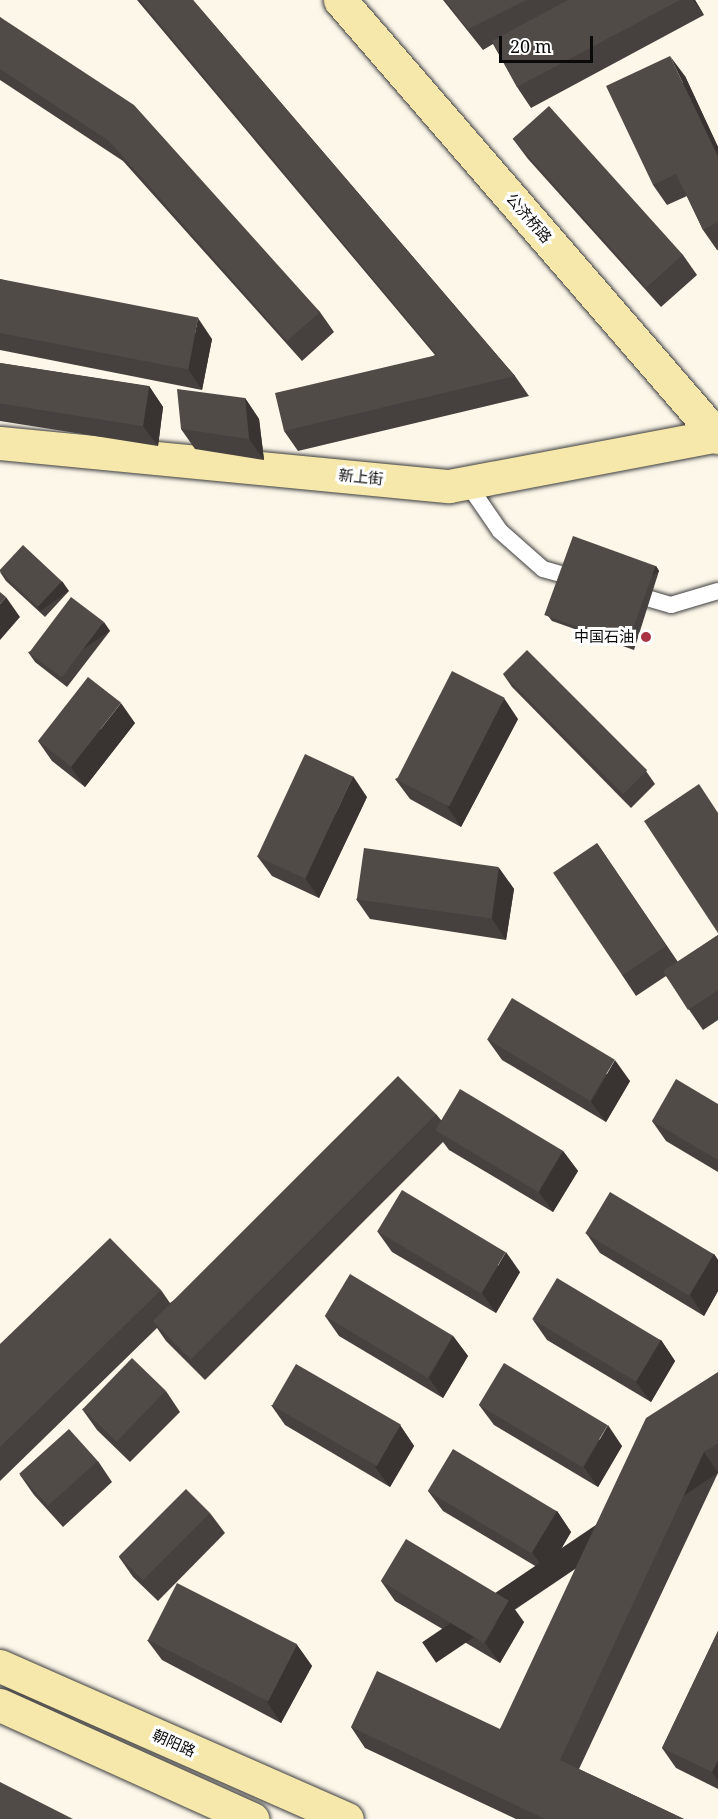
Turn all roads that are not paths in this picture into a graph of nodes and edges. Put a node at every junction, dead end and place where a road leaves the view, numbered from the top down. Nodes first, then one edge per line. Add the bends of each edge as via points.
1 (340, 0) edge
2 (718, 436) edge
3 (0, 442) edge
4 (467, 483) junction
5 (596, 584) edge
6 (618, 590) edge
7 (718, 591) edge
8 (0, 1666) edge
9 (0, 1705) edge
10 (252, 1819) edge
11 (347, 1819) edge

1 - 2 main road, 公济桥路
2 - 4 main road, 新上街
3 - 4 main road, 新上街 via 449,486
4 - 5 lane via 500,531 543,569
6 - 7 lane via 671,605
8 - 11 main road, 朝阳路
9 - 10 main road

